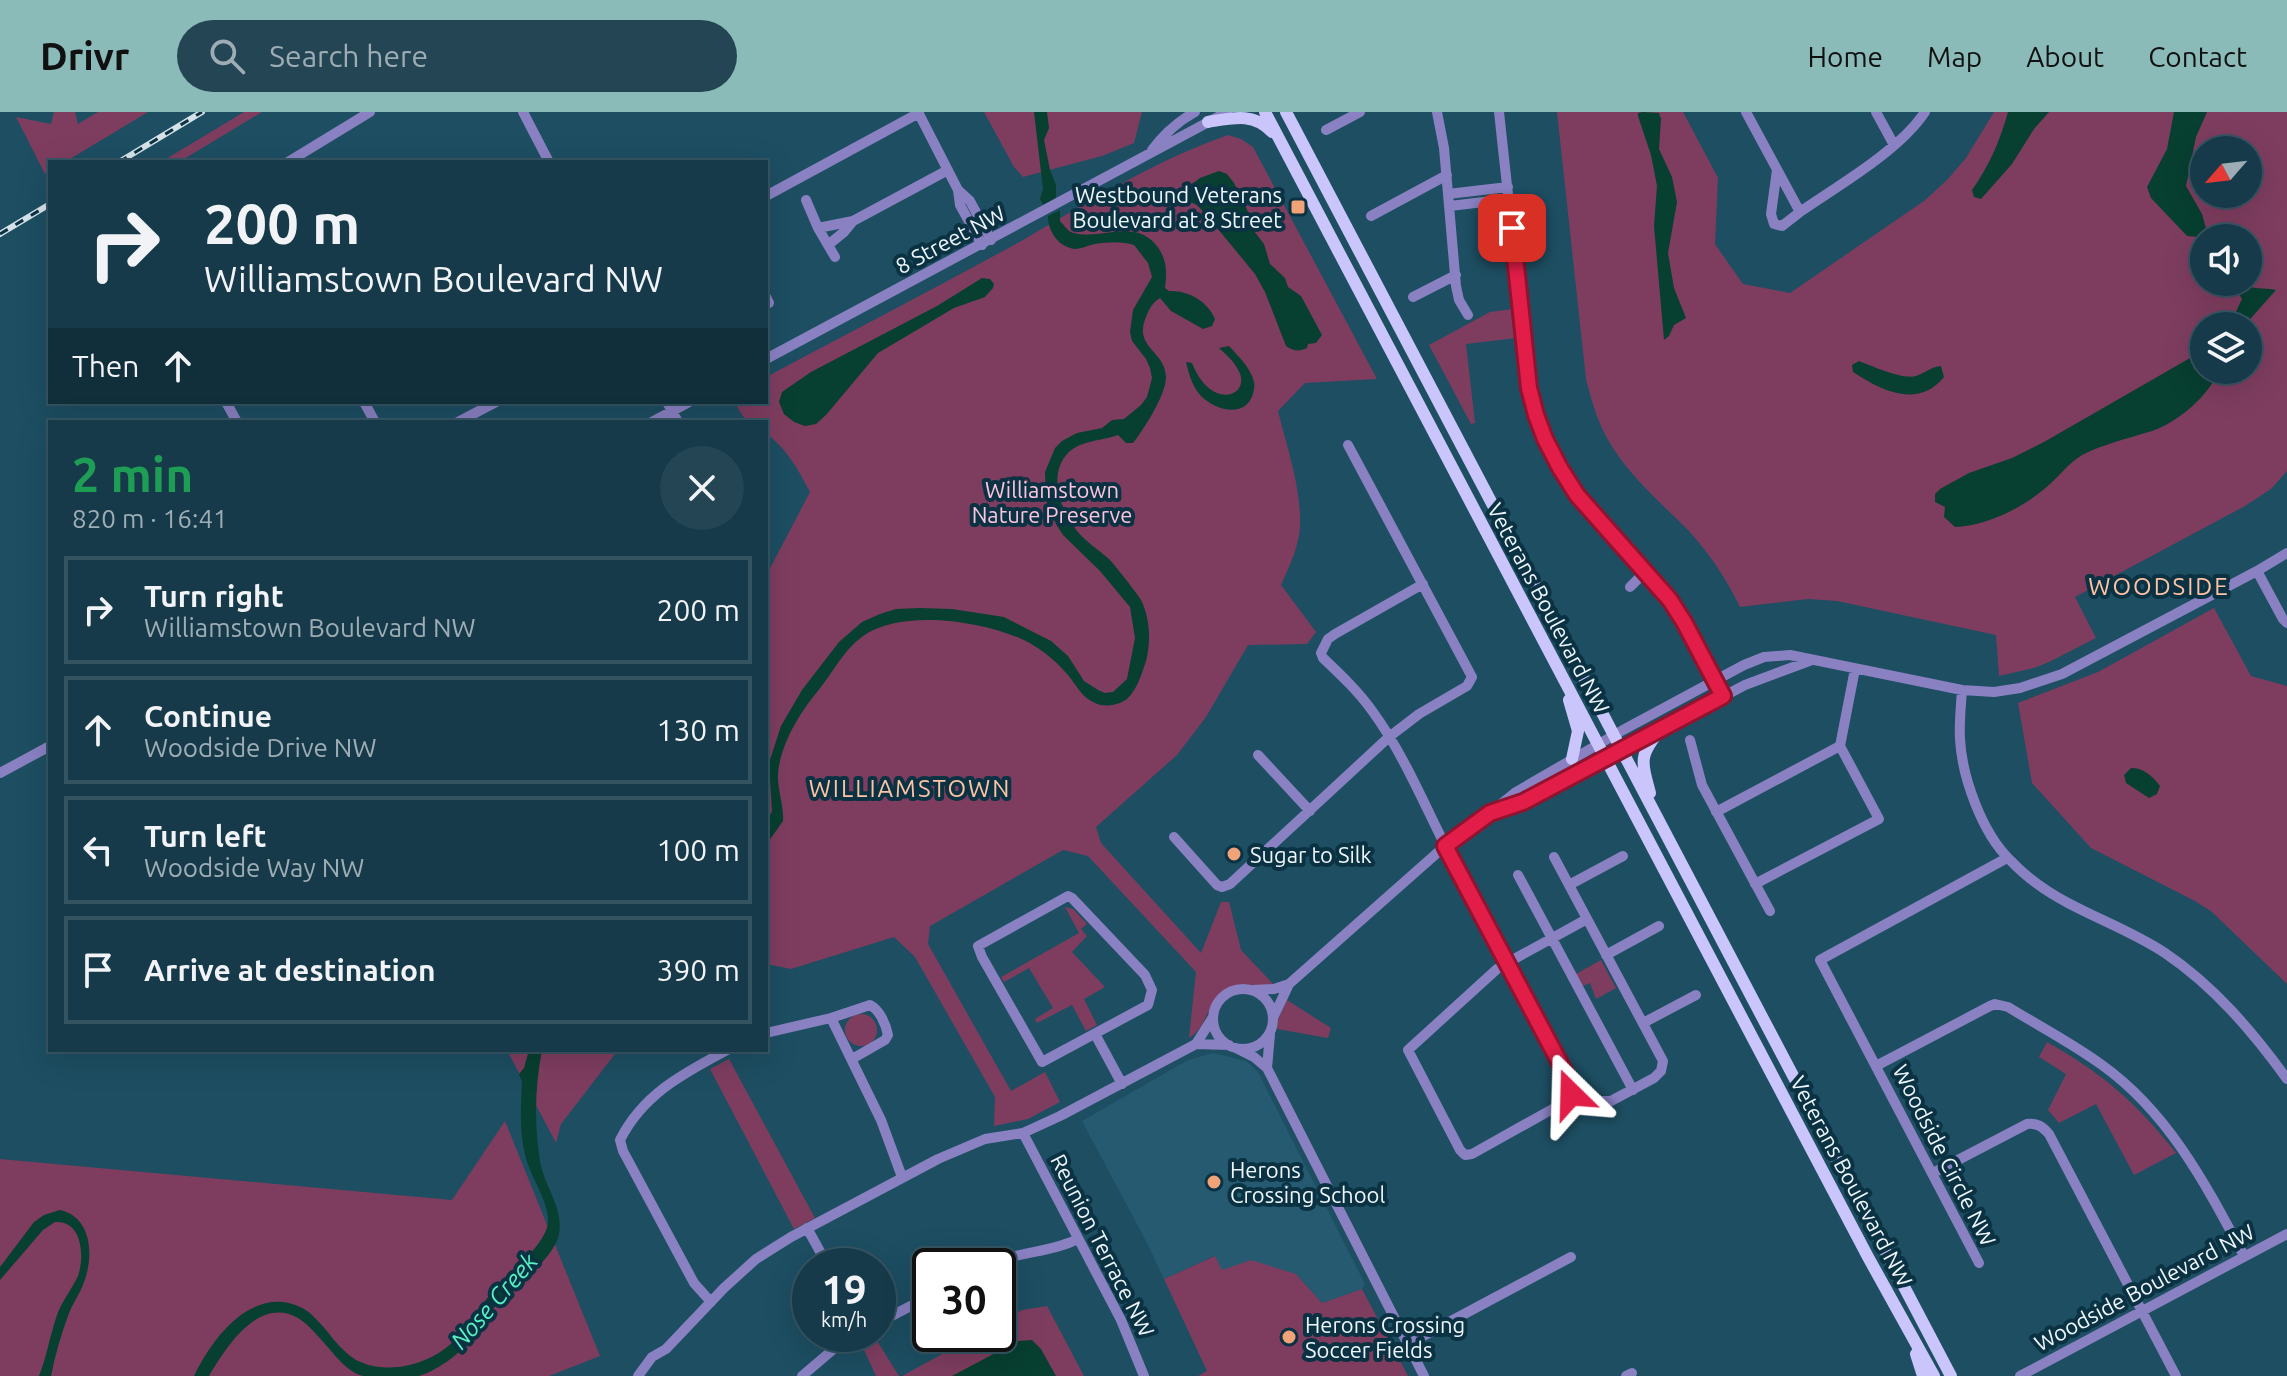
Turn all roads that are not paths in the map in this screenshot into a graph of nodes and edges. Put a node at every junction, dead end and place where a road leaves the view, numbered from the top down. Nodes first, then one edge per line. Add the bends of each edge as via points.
1 (370, 112) edge
2 (523, 112) edge
3 (1195, 112) edge
4 (1227, 112) edge
5 (1265, 112) edge
6 (1286, 112) edge
7 (1297, 112) edge
8 (1360, 112) edge
9 (1437, 112) edge
10 (1499, 112) edge
11 (1746, 112) edge
12 (1876, 112) edge
13 (1925, 112) edge
14 (918, 113) edge
15 (1208, 122) junction
16 (1326, 130) dead end
17 (1280, 142) junction
18 (1302, 142) junction
19 (1894, 145) junction
20 (1150, 151) junction
21 (291, 160) edge
22 (545, 160) edge
23 (948, 170) junction
24 (1777, 170) junction
25 (1447, 175) junction
26 (1508, 187) junction
27 (1448, 194) junction
28 (768, 195) edge
29 (1509, 199) junction
30 (806, 200) dead end
31 (1450, 206) junction
32 (1800, 212) junction
33 (1371, 216) dead end
34 (853, 221) junction
35 (818, 228) junction
36 (986, 242) junction
37 (828, 245) junction
38 (835, 257) dead end
39 (1456, 275) junction
40 (1413, 297) dead end
41 (1468, 315) dead end
42 (768, 358) edge
43 (492, 404) edge
44 (462, 420) edge
45 (1348, 445) dead end
46 (2287, 553) edge
47 (1646, 571) junction
48 (2257, 571) junction
49 (1423, 584) junction
50 (1630, 587) dead end
51 (2287, 623) edge
52 (1812, 660) junction
53 (1855, 669) junction
54 (1563, 677) junction
55 (1715, 680) junction
56 (1962, 690) junction
57 (1723, 696) junction
58 (1661, 729) junction
59 (1614, 735) junction
60 (1389, 737) junction
61 (1690, 740) dead end
62 (1598, 744) junction
63 (1840, 746) junction
64 (48, 747) edge
65 (1621, 749) junction
66 (1258, 755) dead end
67 (1605, 758) junction
68 (1572, 759) junction
69 (0, 773) edge
70 (1310, 811) junction
71 (1716, 812) junction
72 (1490, 813) junction
73 (1658, 820) junction
74 (1174, 837) dead end
75 (1445, 846) junction
76 (1623, 856) dead end
77 (1554, 857) dead end
78 (2007, 858) junction
79 (1518, 875) dead end
80 (1755, 884) junction
81 (1569, 885) junction
82 (1770, 911) dead end
83 (1587, 919) junction
84 (1659, 926) dead end
85 (1552, 938) junction
86 (1606, 955) junction
87 (1507, 963) junction
88 (1289, 984) junction
89 (1253, 990) junction
90 (1696, 995) dead end
91 (1213, 1017) junction
92 (831, 1018) junction
93 (1643, 1023) junction
94 (1272, 1026) junction
95 (768, 1033) edge
96 (1095, 1034) junction
97 (1196, 1044) junction
98 (1232, 1047) junction
99 (723, 1052) edge
100 (852, 1059) junction
101 (1876, 1066) junction
102 (1267, 1068) junction
103 (2287, 1079) edge
104 (1122, 1084) junction
105 (1571, 1084) junction
106 (1633, 1090) junction
107 (1023, 1133) junction
108 (1933, 1173) junction
109 (902, 1177) junction
110 (807, 1228) junction
111 (2287, 1234) edge
112 (1078, 1239) junction
113 (818, 1248) edge
114 (1016, 1255) edge
115 (2244, 1256) junction
116 (1571, 1257) dead end
117 (1979, 1263) dead end
118 (711, 1302) junction
119 (2141, 1310) junction
120 (1907, 1324) junction
121 (1408, 1344) junction
122 (830, 1352) edge
123 (638, 1376) edge
124 (802, 1376) edge
125 (1144, 1376) edge
126 (1424, 1376) edge
127 (1923, 1376) edge
128 (1934, 1376) edge
129 (1951, 1376) edge
130 (2020, 1376) edge
131 (2176, 1376) edge

1 - 21 street
2 - 22 street
3 - 20 street, 8 Street NW
4 - 15 street, 8 Street NW
5 - 17 main road, Veterans Boulevard NW
6 - 18 main road, Veterans Boulevard NW
7 - 18 main road
8 - 16 street
9 - 25 street
10 - 26 street
11 - 24 street
12 - 19 street
13 - 19 street
14 - 23 street
14 - 28 street
15 - 17 main road via 1251,118 1265,124
15 - 20 street, 8 Street NW
17 - 54 main road, Veterans Boulevard NW
18 - 59 main road, Veterans Boulevard NW
19 - 32 street
20 - 36 street, 8 Street NW
23 - 34 street
23 - 36 street via 960,205
24 - 32 street
24 - 32 street via 1772,221 1782,226
25 - 27 street
25 - 33 street
26 - 27 street
26 - 29 street
27 - 31 street
29 - 31 street
29 - 47 street via 1536,415 1577,495
30 - 35 street
31 - 39 street
34 - 35 street
34 - 37 street
35 - 37 street
36 - 42 street, 8 Street NW
37 - 38 street
39 - 40 street
39 - 41 street
43 - 44 street
45 - 49 street
46 - 48 street
47 - 50 street
47 - 55 street via 1684,622
48 - 51 street
48 - 56 street via 2062,674 2020,688
49 - 60 street via 1472,677 1467,686
49 - 60 street via 1335,634 1321,653
52 - 53 street
52 - 55 street via 1764,657
52 - 57 street
53 - 56 street
53 - 63 street
54 - 62 main road, Veterans Boulevard NW
54 - 68 main road via 1578,731
55 - 57 street
55 - 59 street
56 - 78 street via 1960,738 1968,784
57 - 58 street
58 - 65 street
58 - 73 main road via 1643,754
59 - 62 street
59 - 65 main road, Veterans Boulevard NW
60 - 70 street
60 - 75 street
61 - 71 street
62 - 67 main road, Veterans Boulevard NW
62 - 68 street
63 - 71 street
63 - 80 street via 1879,819
64 - 69 street
65 - 67 street
65 - 73 main road, Veterans Boulevard NW
66 - 70 street
67 - 72 street via 1523,802
67 - 120 main road, Veterans Boulevard NW
68 - 72 street
70 - 74 street via 1222,887
71 - 80 street
72 - 75 street
73 - 129 main road, Veterans Boulevard NW
75 - 87 street
75 - 88 street
76 - 81 street
77 - 81 street
78 - 101 street, Woodside Circle NW via 1820,960
78 - 103 street via 2045,889 2154,947 2196,977 2236,1015
79 - 85 street
80 - 82 street
81 - 83 street
83 - 85 street
83 - 86 street
84 - 86 street
85 - 87 street
85 - 106 street
86 - 93 street
87 - 105 street
87 - 105 street via 1413,1044 1410,1056 1465,1155 1565,1102
88 - 89 street
88 - 94 street
89 - 91 street via 1228,992
89 - 94 street via 1269,1003
90 - 93 street
91 - 97 street
91 - 98 street via 1217,1035
92 - 95 street
92 - 100 street
92 - 100 street via 870,1005 882,1019 885,1040
93 - 106 street via 1663,1061 1654,1078
94 - 98 street via 1267,1038 1254,1047
94 - 102 street
96 - 96 street via 1148,1005 1152,990 1145,975 1072,898 978,946 1042,1062
96 - 104 street
97 - 98 street
97 - 104 street
98 - 102 street
99 - 118 street via 661,1088 620,1140 694,1283
100 - 109 street
101 - 108 street, Woodside Circle NW
101 - 115 street, Woodside Circle NW via 1990,1006 2008,1007 2102,1064 2154,1111 2193,1163
102 - 121 street
104 - 107 street
105 - 106 street via 1600,1101
107 - 109 street via 985,1139
107 - 112 street, Reunion Terrace NW
108 - 117 street, Woodside Circle NW
108 - 119 street via 2027,1124 2038,1124 2049,1134
109 - 110 street
110 - 113 street
110 - 118 street via 756,1259
111 - 115 street, Woodside Boulevard NW
112 - 114 street
112 - 125 street, Reunion Terrace NW
115 - 119 street, Woodside Boulevard NW
116 - 121 street
118 - 123 street
119 - 130 street, Woodside Boulevard NW
119 - 131 street
120 - 127 main road
120 - 128 main road, Veterans Boulevard NW
121 - 126 street
122 - 124 street

